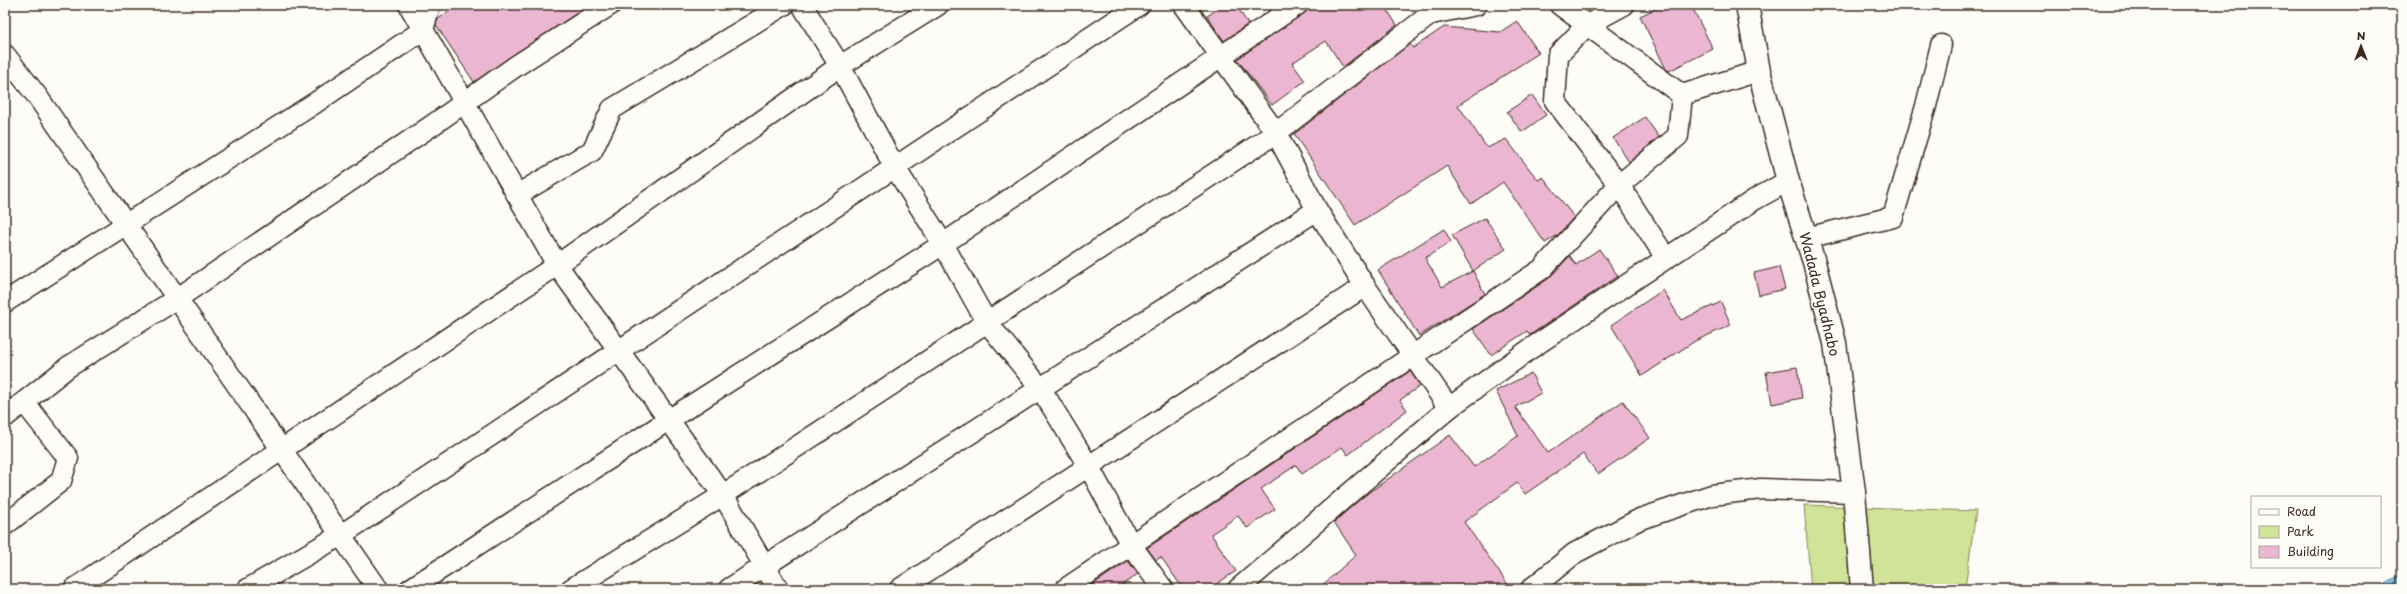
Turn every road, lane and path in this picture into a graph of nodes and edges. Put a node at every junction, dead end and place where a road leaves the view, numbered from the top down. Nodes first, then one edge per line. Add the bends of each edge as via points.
1 (409, 5) edge
2 (430, 5) edge
3 (610, 5) edge
4 (784, 5) edge
5 (802, 5) edge
6 (938, 5) edge
7 (1139, 5) edge
8 (1184, 5) edge
9 (1297, 5) edge
10 (1476, 5) edge
11 (1560, 5) edge
12 (1624, 5) edge
13 (1747, 5) edge
14 (1587, 25) junction
15 (423, 30) junction
16 (1941, 45) dead end
17 (5, 54) edge
18 (1219, 57) junction
19 (840, 66) junction
20 (1759, 71) junction
21 (1682, 95) junction
22 (464, 103) junction
23 (1276, 133) junction
24 (894, 166) junction
25 (1788, 181) junction
26 (1620, 186) junction
27 (517, 195) junction
28 (1316, 210) junction
29 (124, 224) junction
30 (1806, 238) junction
31 (943, 244) junction
32 (1666, 258) junction
33 (557, 265) junction
34 (1365, 286) junction
35 (178, 298) junction
36 (5, 302) edge
37 (986, 321) junction
38 (619, 348) junction
39 (1412, 355) junction
40 (1041, 389) junction
41 (24, 402) junction
42 (1449, 408) junction
43 (5, 417) edge
44 (670, 419) junction
45 (282, 450) junction
46 (1089, 467) junction
47 (1854, 492) junction
48 (723, 494) junction
49 (5, 525) edge
50 (341, 535) junction
51 (1130, 545) junction
52 (763, 566) junction
53 (74, 589) edge
54 (248, 589) edge
55 (378, 589) edge
56 (410, 589) edge
57 (571, 589) edge
58 (729, 589) edge
59 (778, 589) edge
60 (900, 589) edge
61 (1065, 589) edge
62 (1163, 589) edge
63 (1238, 589) edge
64 (1531, 589) edge
65 (1862, 589) edge

1 - 15 street
2 - 15 street
3 - 22 street
4 - 27 street via 612,109 592,151
5 - 19 street
6 - 19 street
7 - 24 street
8 - 18 street
9 - 18 street
10 - 23 street via 1430,14
11 - 14 street
12 - 14 street
13 - 20 main road, Wadada Byadhabo
14 - 21 street
14 - 26 street via 1558,55 1555,101
15 - 22 street
15 - 29 street via 315,103
16 - 30 street via 1893,217
17 - 29 street via 37,96
18 - 23 street
18 - 31 street
19 - 24 street
19 - 33 street
20 - 21 street
20 - 25 main road, Wadada Byadhabo
21 - 26 street via 1678,136
22 - 27 street
22 - 35 street
23 - 28 street
23 - 37 street
24 - 31 street
24 - 38 street
25 - 30 main road, Wadada Byadhabo
25 - 32 street via 1754,200
26 - 32 street
26 - 39 street via 1542,269
27 - 33 street
28 - 34 street
28 - 40 street
29 - 35 street
29 - 36 street
30 - 47 main road, Wadada Byadhabo via 1835,343
31 - 37 street
31 - 44 street
32 - 42 street via 1530,349
33 - 38 street
33 - 45 street
34 - 39 street
34 - 46 street
35 - 41 street via 68,367
35 - 45 street
37 - 40 street
37 - 48 street
38 - 44 street
38 - 50 street
39 - 42 street
39 - 51 street
40 - 46 street
40 - 52 street
41 - 43 street
41 - 49 street via 68,458 62,481
42 - 63 street
44 - 48 street
44 - 56 street
45 - 50 street
45 - 53 street
46 - 51 street
46 - 60 street
47 - 64 street via 1761,489 1712,495 1640,519 1575,553
47 - 65 main road, Wadada Byadhabo
48 - 52 street
48 - 57 street
50 - 54 street
50 - 55 street
51 - 61 street
51 - 62 street
52 - 58 street
52 - 59 street

